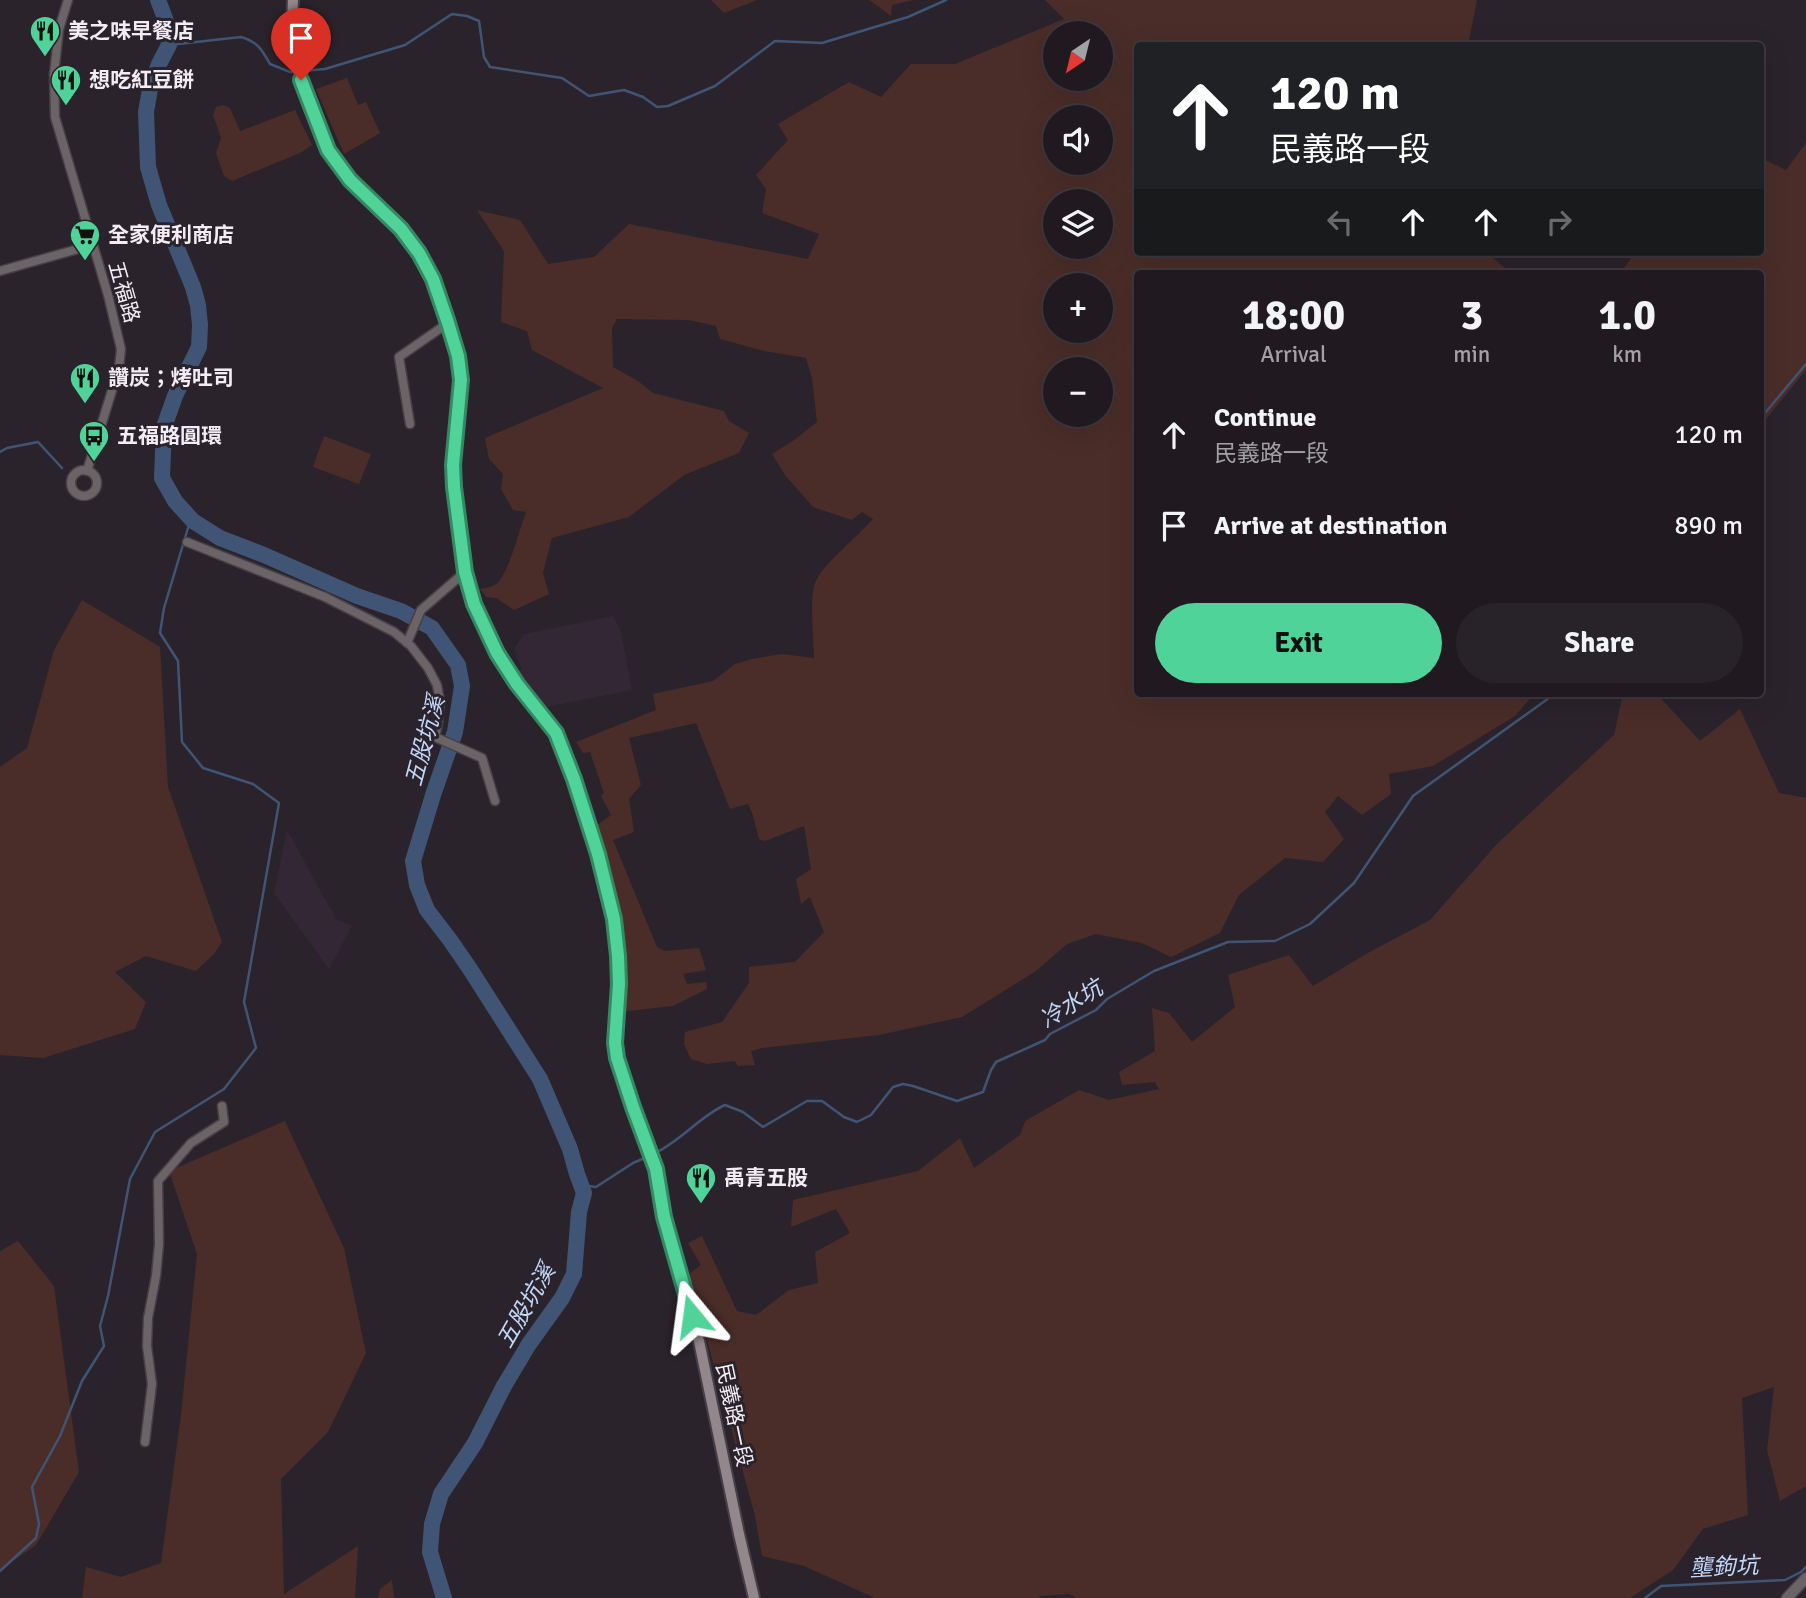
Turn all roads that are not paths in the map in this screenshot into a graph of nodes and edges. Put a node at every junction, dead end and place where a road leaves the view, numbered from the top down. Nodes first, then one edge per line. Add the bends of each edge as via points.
1 (68, 0) edge
2 (293, 0) edge
3 (92, 245) junction
4 (0, 271) edge
5 (448, 323) junction
6 (410, 424) dead end
7 (88, 471) dead end
8 (187, 542) dead end
9 (465, 572) junction
10 (408, 640) junction
11 (495, 801) dead end
12 (222, 1106) dead end
13 (145, 1442) dead end
14 (1806, 1578) edge
15 (754, 1598) edge
16 (1787, 1598) edge

1 - 3 street, 五福路 via 59,29 55,117
2 - 5 main road, 民義路一段 via 302,85 328,150 419,253
3 - 4 street
3 - 7 street, 五福路 via 121,357
5 - 6 street via 399,357
5 - 9 main road, 民義路一段 via 461,380 453,465
8 - 10 street via 325,597
9 - 10 street via 421,610
9 - 15 main road, 民義路一段 via 497,653 556,733 598,854 614,919 619,984 617,1058 656,1169 664,1217 699,1341
10 - 11 street via 437,685 440,701 435,737 482,758
12 - 13 street via 223,1122 191,1143 158,1181 159,1244 148,1318 152,1384
14 - 16 street

